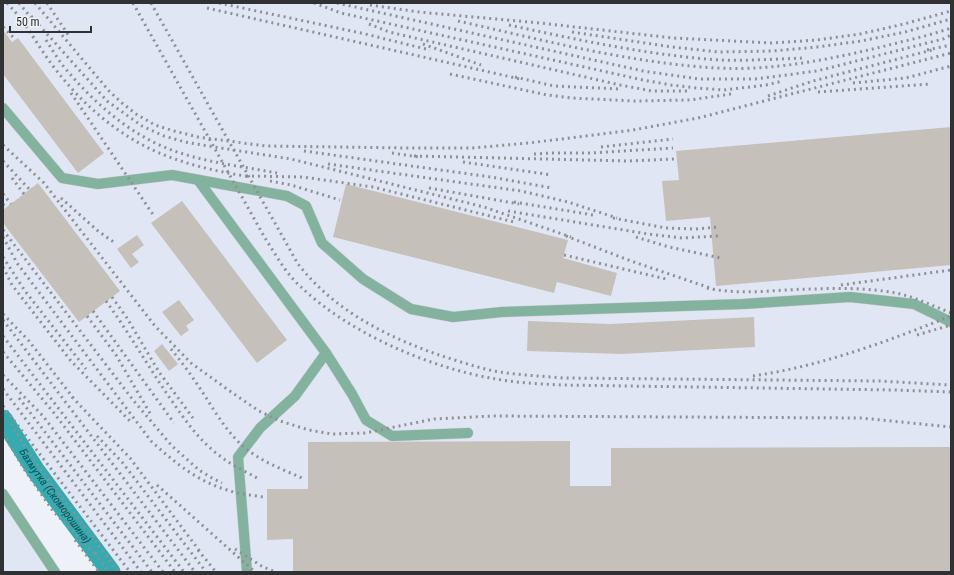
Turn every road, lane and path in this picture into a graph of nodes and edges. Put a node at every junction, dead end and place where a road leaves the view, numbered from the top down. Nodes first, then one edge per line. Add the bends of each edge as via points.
1 (3, 108) edge
2 (198, 180) junction
3 (951, 322) edge
4 (326, 353) junction
5 (468, 433) dead end
6 (3, 494) edge
7 (55, 572) edge
8 (247, 572) edge

1 - 2 street via 62,178 98,184 172,175
2 - 3 street via 287,196 306,206 322,243 363,279 411,309 453,317 502,312 743,304 850,297 914,304
2 - 4 street
4 - 5 street via 366,420 392,436
4 - 8 street via 295,396 260,428 238,457
6 - 7 street

